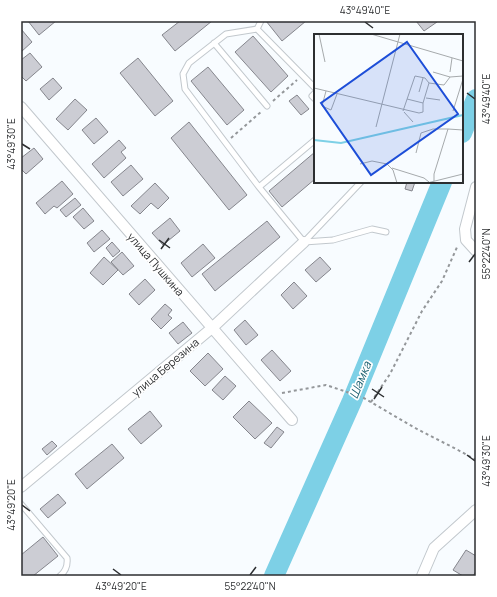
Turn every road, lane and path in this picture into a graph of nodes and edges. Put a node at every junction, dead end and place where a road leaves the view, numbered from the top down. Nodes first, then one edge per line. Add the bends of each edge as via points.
1 (261, 21) edge
2 (257, 29) junction
3 (214, 43) junction
4 (314, 87) edge
5 (267, 106) dead end
6 (21, 107) edge
7 (314, 141) edge
8 (360, 183) edge
9 (259, 187) junction
10 (476, 187) edge
11 (465, 229) junction
12 (386, 232) dead end
13 (304, 242) junction
14 (476, 250) edge
15 (212, 328) junction
16 (271, 396) junction
17 (371, 402) junction
18 (292, 420) dead end
19 (476, 460) edge
20 (21, 487) edge
21 (21, 504) edge
22 (476, 510) edge
23 (60, 576) edge
24 (422, 576) edge

1 - 2 lane
2 - 3 lane via 226,34
2 - 4 lane
3 - 5 lane
3 - 9 lane via 189,63 183,74 185,89
6 - 15 street, улица Пушкина
7 - 9 lane
8 - 13 lane
9 - 13 lane
10 - 11 street
11 - 14 street via 466,240
11 - 17 path via 442,281 422,310 390,374
12 - 13 lane via 372,229 333,240
13 - 15 street, улица Березина
15 - 16 street, улица Пушкина
15 - 20 street, улица Березина
16 - 17 path via 326,385
16 - 18 street, улица Пушкина
17 - 19 path
21 - 23 lane via 67,558 68,565
22 - 24 street via 434,548

